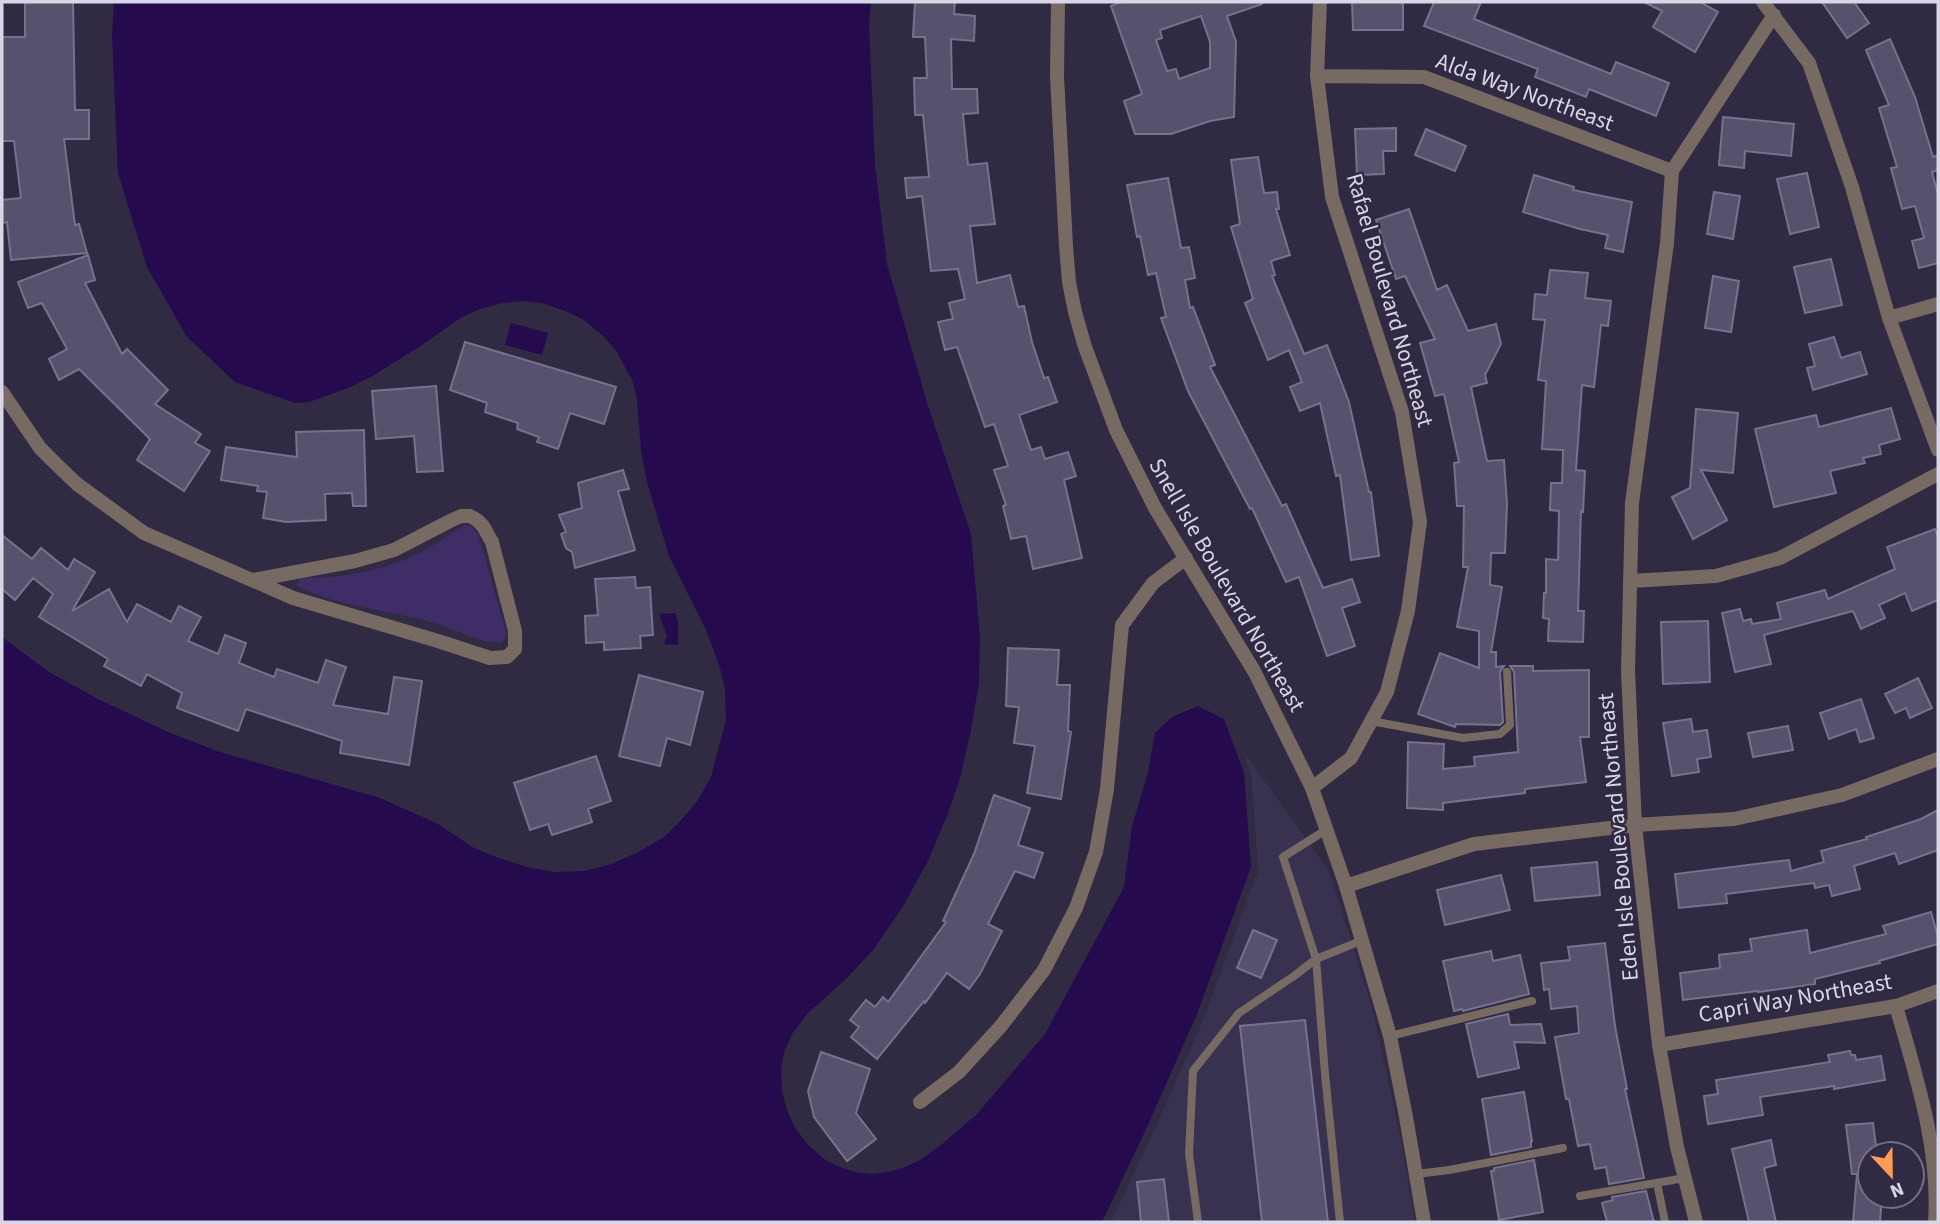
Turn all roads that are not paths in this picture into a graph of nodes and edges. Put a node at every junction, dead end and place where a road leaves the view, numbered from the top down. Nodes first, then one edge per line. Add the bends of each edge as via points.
1 (1058, 2) edge
2 (1320, 2) edge
3 (1763, 2) edge
4 (1774, 15) junction
5 (1317, 76) junction
6 (1672, 171) junction
7 (1938, 304) edge
8 (1889, 317) junction
9 (2, 392) edge
10 (1938, 450) edge
11 (1938, 474) edge
12 (1186, 558) junction
13 (253, 580) junction
14 (1631, 581) junction
15 (1507, 672) dead end
16 (1371, 721) junction
17 (1938, 759) edge
18 (1312, 788) junction
19 (1635, 825) junction
20 (1326, 830) junction
21 (1346, 886) junction
22 (1363, 940) junction
23 (1316, 959) junction
24 (1938, 991) edge
25 (1532, 1001) dead end
26 (1896, 1006) junction
27 (1390, 1036) junction
28 (1659, 1045) junction
29 (920, 1102) dead end
30 (1563, 1148) dead end
31 (1416, 1174) junction
32 (1685, 1178) junction
33 (1657, 1182) junction
34 (1580, 1196) dead end
35 (1198, 1222) edge
36 (1340, 1222) edge
37 (1424, 1222) edge
38 (1665, 1222) edge
39 (1696, 1222) edge
40 (1935, 1222) edge

1 - 12 street, Snell Isle Boulevard Northeast via 1058,124 1075,312 1116,430
2 - 5 street, Rafael Boulevard Northeast
3 - 4 street
4 - 6 street, Eden Isle Boulevard Northeast
4 - 8 street via 1809,63 1852,187
5 - 6 street, Alda Way Northeast via 1424,77
5 - 16 street, Rafael Boulevard Northeast via 1332,197 1402,412 1420,522 1408,611 1387,692
6 - 14 street, Eden Isle Boulevard Northeast via 1667,243 1632,503
7 - 8 street
8 - 10 street
9 - 13 street via 40,447 108,508 144,533
11 - 14 street via 1780,558 1716,576
12 - 18 street, Snell Isle Boulevard Northeast via 1254,671
12 - 29 street via 1153,583 1122,625 1107,789 1096,852 1076,908 1044,970 1001,1026 959,1072
13 - 13 street via 293,598 490,658 507,657 515,649 515,631 492,542 470,516 461,516 394,550
14 - 19 street, Eden Isle Boulevard Northeast via 1628,671
15 - 16 lane via 1510,725 1500,734 1463,738
16 - 18 street, Rafael Boulevard Northeast via 1351,758
17 - 19 street via 1842,796 1734,819
18 - 20 street, Snell Isle Boulevard Northeast
19 - 21 street via 1474,844
19 - 28 street, Eden Isle Boulevard Northeast
20 - 21 street, Snell Isle Boulevard Northeast
20 - 23 lane via 1283,857
21 - 22 street, Snell Isle Boulevard Northeast
22 - 23 lane
22 - 27 street, Snell Isle Boulevard Northeast
23 - 35 lane via 1239,1013 1193,1071 1189,1154
23 - 36 lane
24 - 26 street, Capri Way Northeast
25 - 27 lane
26 - 28 street, Capri Way Northeast
26 - 40 street via 1928,1115 1937,1198
27 - 31 street, Snell Isle Boulevard Northeast
28 - 32 street, Eden Isle Boulevard Northeast
30 - 31 lane
31 - 37 street, Snell Isle Boulevard Northeast
32 - 33 lane
32 - 39 street, Eden Isle Boulevard Northeast
33 - 34 lane
33 - 38 lane

